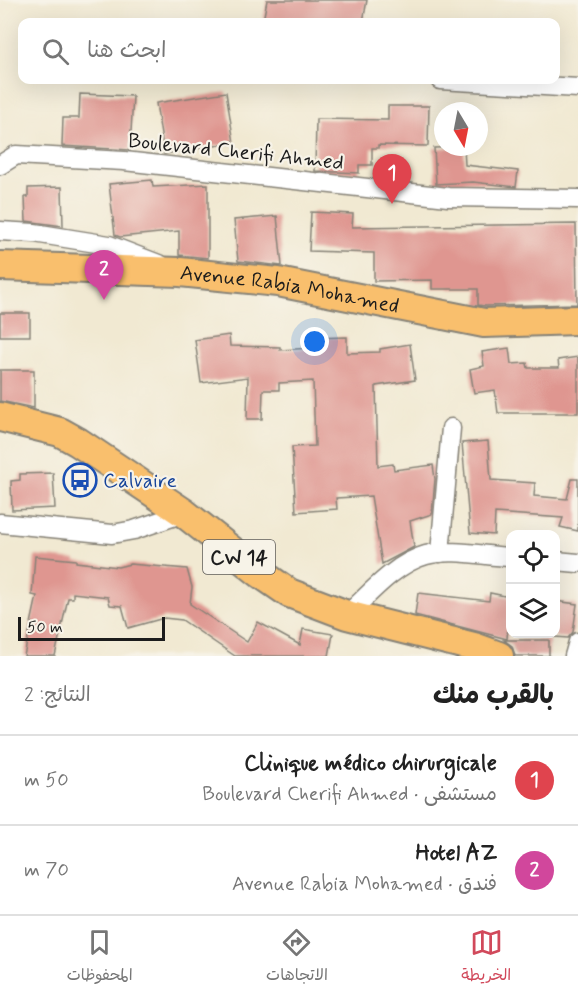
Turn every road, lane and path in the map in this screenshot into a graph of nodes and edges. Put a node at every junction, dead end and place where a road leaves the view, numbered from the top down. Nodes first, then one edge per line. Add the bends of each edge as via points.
1 (509, 84) edge
2 (578, 88) edge
3 (0, 165) edge
4 (578, 199) edge
5 (0, 231) edge
6 (0, 266) edge
7 (180, 272) junction
8 (578, 320) edge
9 (0, 417) edge
10 (451, 428) dead end
11 (184, 513) junction
12 (0, 523) edge
13 (440, 553) junction
14 (506, 557) edge
15 (560, 561) edge
16 (578, 563) edge
17 (347, 615) junction
18 (578, 642) edge
19 (476, 653) edge
20 (574, 656) edge

1 - 2 street
3 - 4 street, Boulevard Cherifi Ahmed via 16,154 124,161 448,197
5 - 7 street via 109,245
6 - 7 main road, Avenue Rabia Mohamed
7 - 8 main road, Avenue Rabia Mohamed via 278,282 484,323
9 - 11 main road, CW 14 via 60,432
10 - 13 street
11 - 12 street via 112,534
11 - 17 main road, CW 14 via 289,593
13 - 14 street
13 - 17 street via 424,555 402,568
15 - 16 street
17 - 19 main road, CW 14
18 - 20 street

